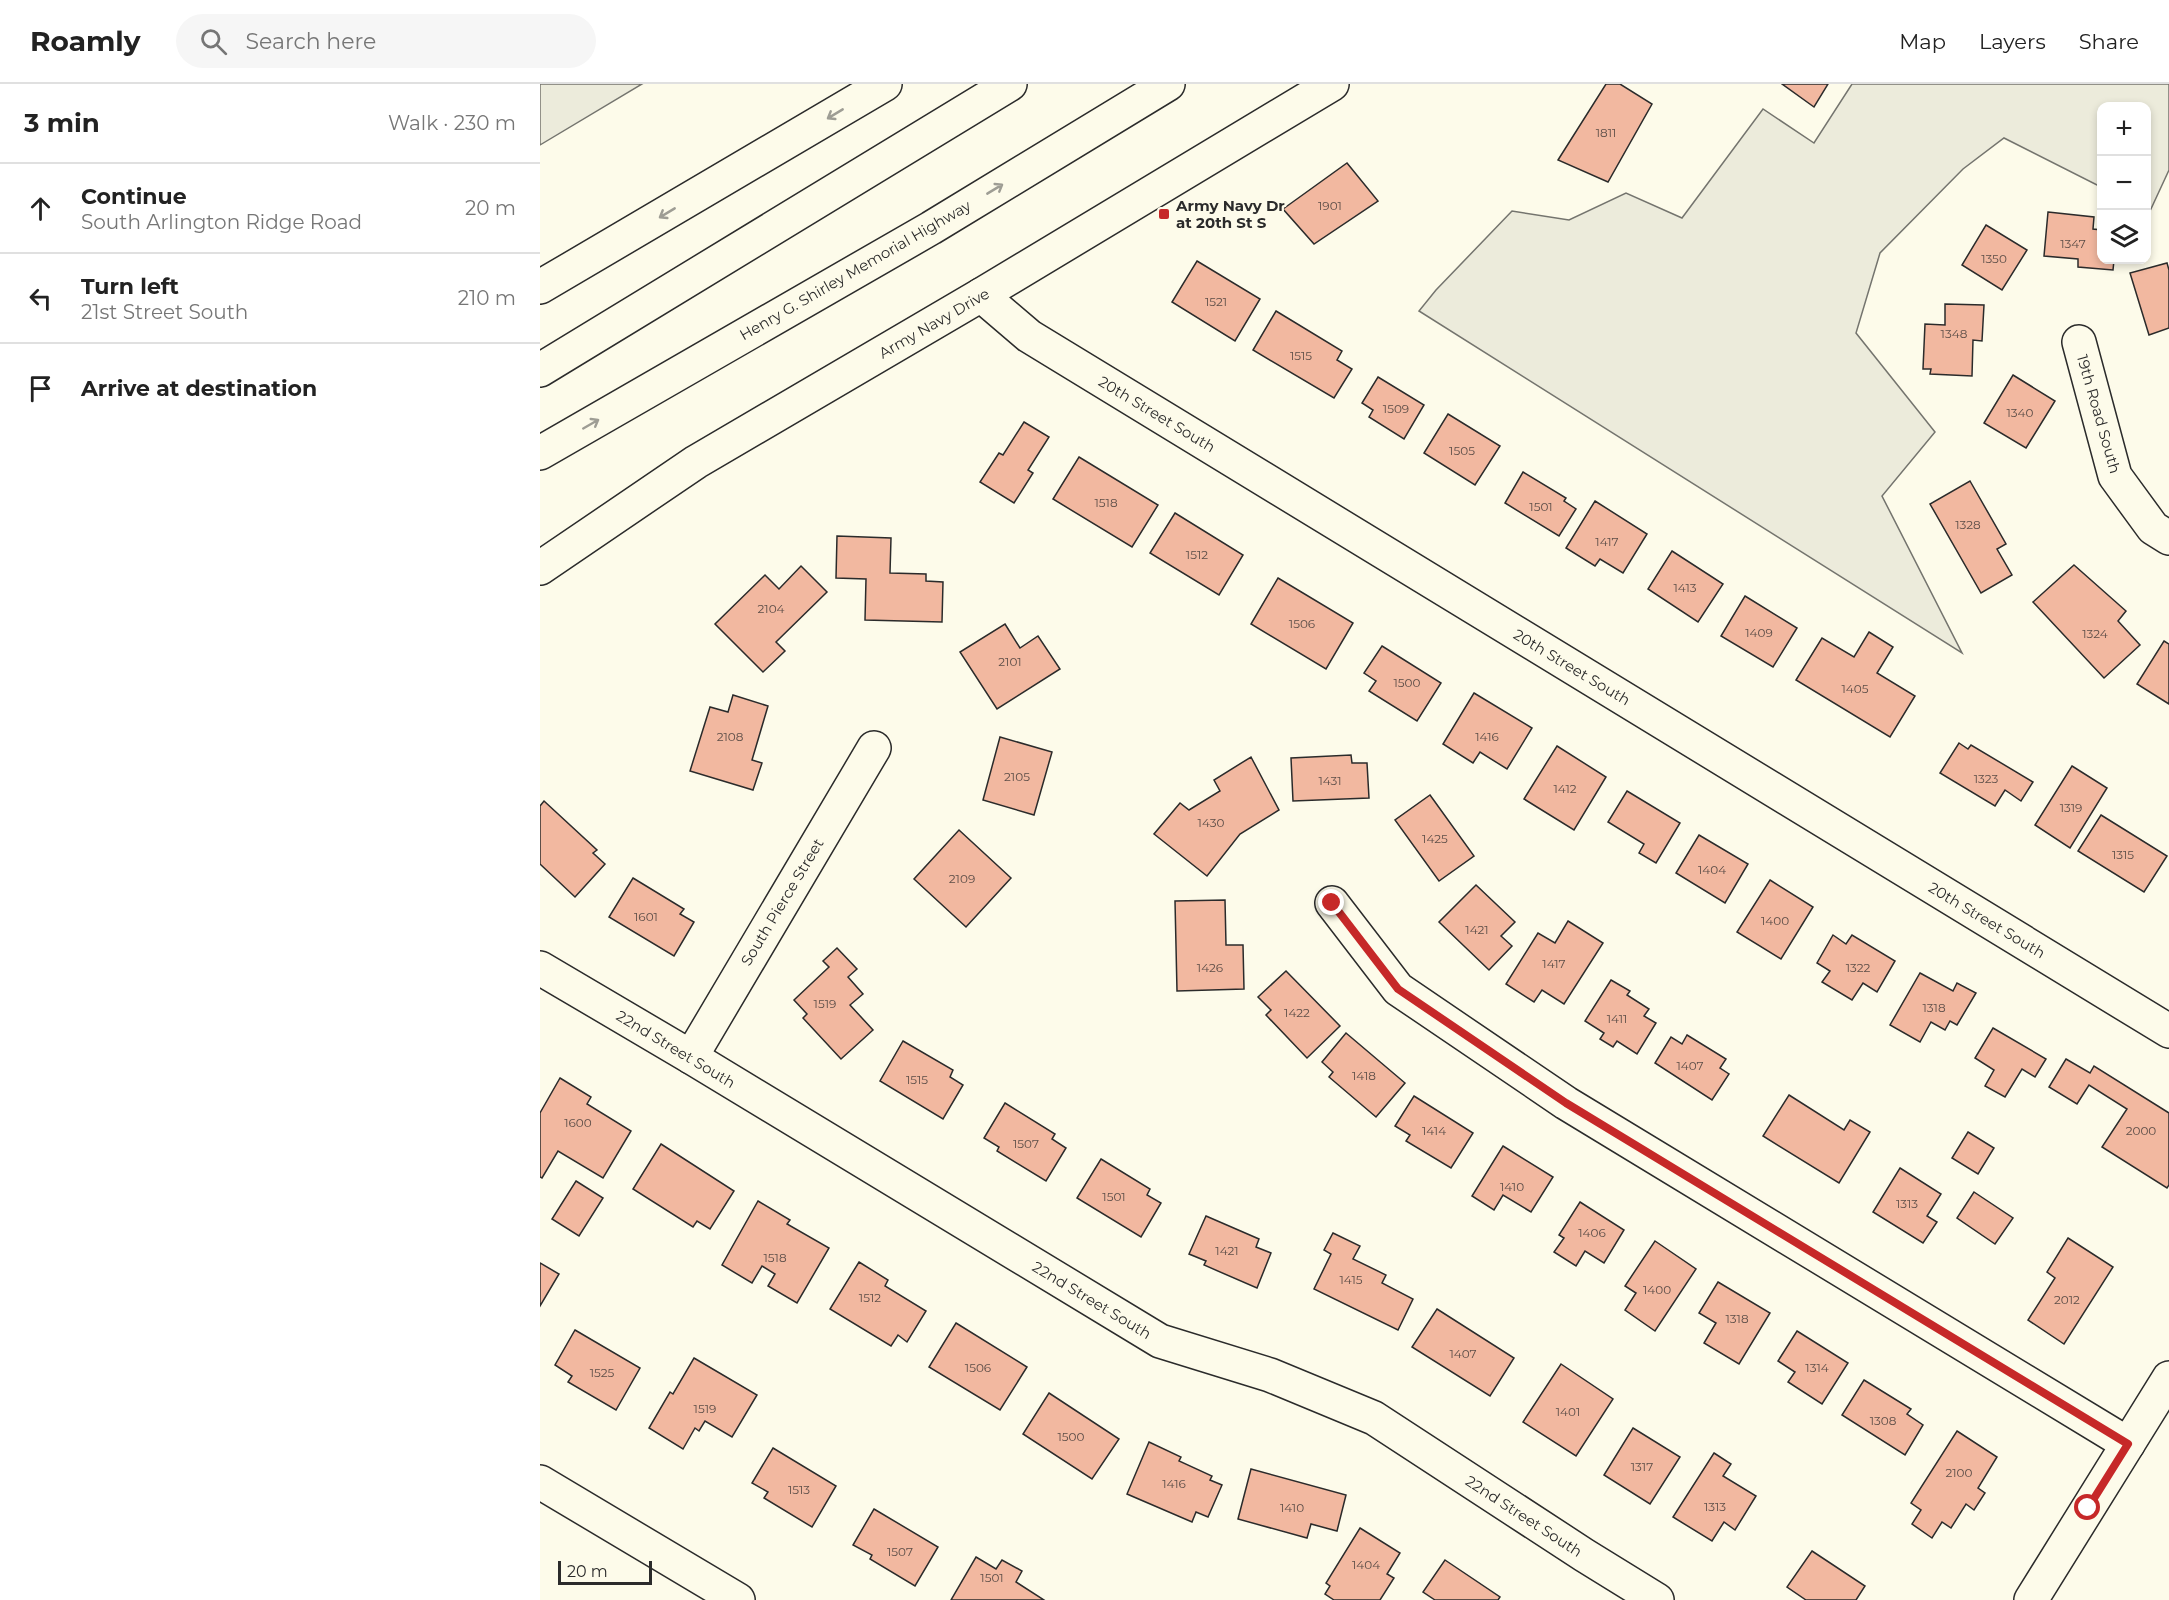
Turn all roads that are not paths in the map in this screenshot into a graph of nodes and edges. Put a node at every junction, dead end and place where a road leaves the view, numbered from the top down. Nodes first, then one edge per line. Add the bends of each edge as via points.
1 (885, 84) edge
2 (1010, 84) edge
3 (1168, 84) edge
4 (1332, 84) edge
5 (540, 287) edge
6 (981, 295) junction
7 (2079, 342) dead end
8 (540, 370) edge
9 (540, 453) edge
10 (2169, 538) edge
11 (540, 568) edge
12 (874, 748) dead end
13 (1332, 903) dead end
14 (540, 968) edge
15 (2169, 1031) edge
16 (691, 1057) junction
17 (2169, 1378) edge
18 (2128, 1444) junction
19 (540, 1482) edge
20 (738, 1600) edge
21 (1657, 1600) edge
22 (2031, 1600) edge

1 -> 5 main road
2 - 8 main road
9 -> 3 main road, Henry G. Shirley Memorial Highway via 931,228
4 - 6 main road, Army Navy Drive
6 - 11 main road, Army Navy Drive via 696,462
6 - 15 main road, 20th Street South via 1029,336
7 - 10 main road, 19th Road South via 2115,476 2153,528
12 - 16 main road, South Pierce Street
13 - 18 main road via 1398,989 1566,1103
14 - 16 main road, 22nd Street South
16 - 21 main road, 22nd Street South via 1160,1341 1270,1375 1374,1418
17 - 18 main road
18 - 22 main road
19 - 20 main road

